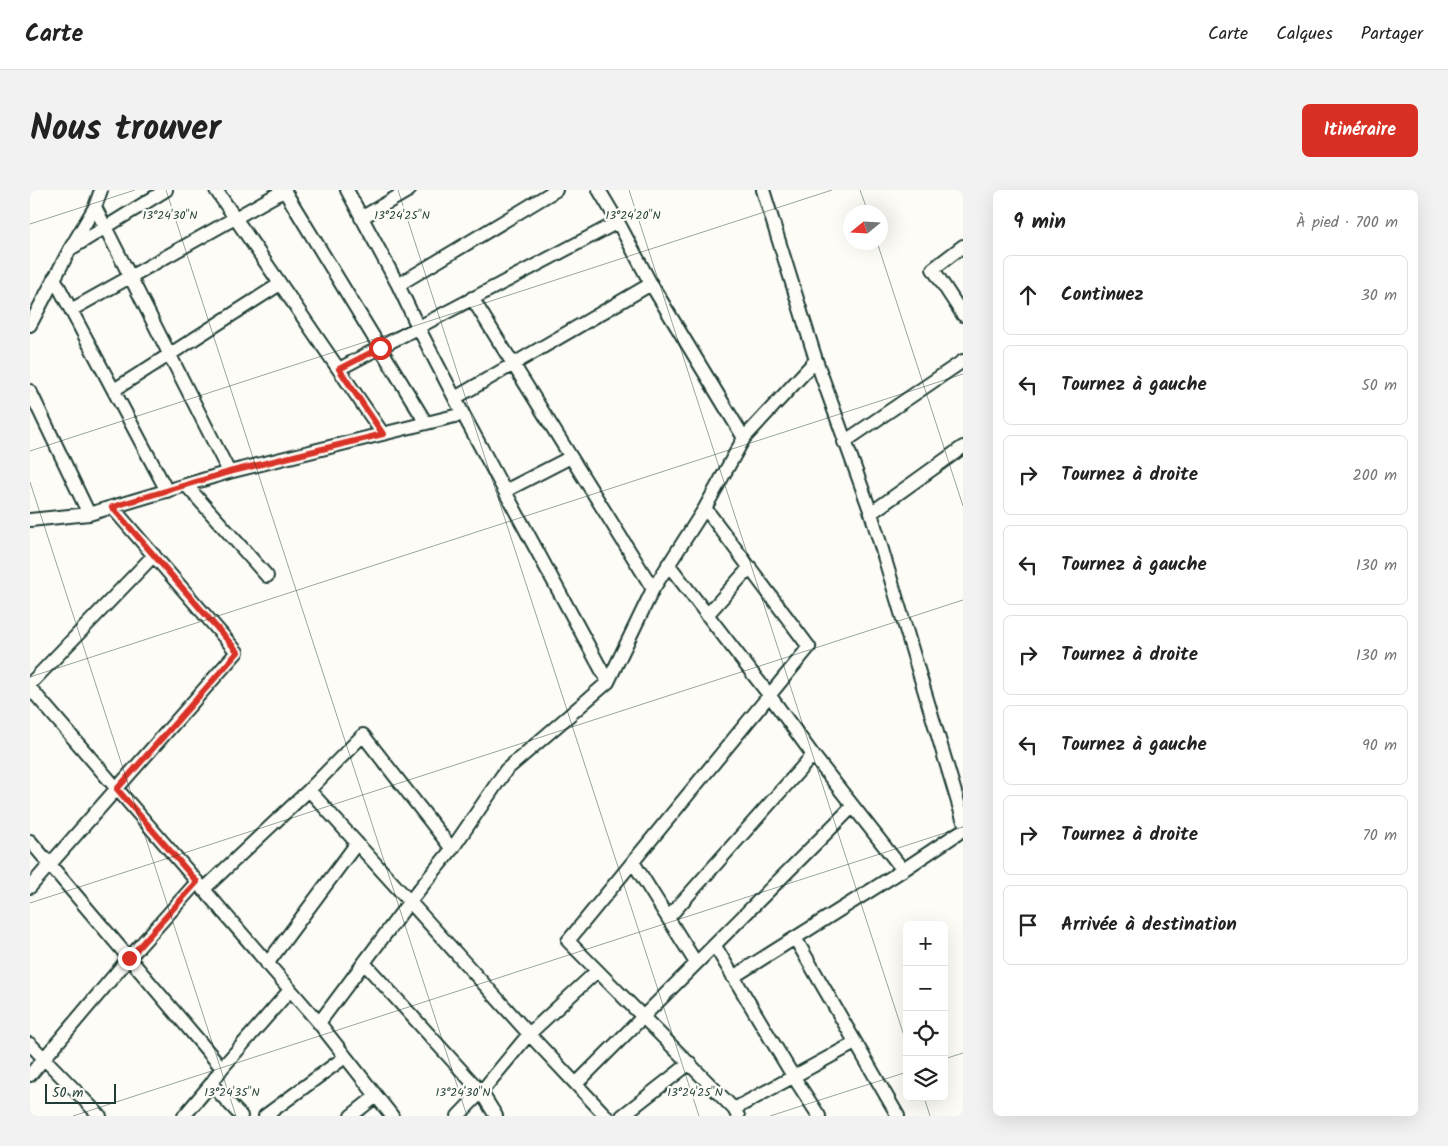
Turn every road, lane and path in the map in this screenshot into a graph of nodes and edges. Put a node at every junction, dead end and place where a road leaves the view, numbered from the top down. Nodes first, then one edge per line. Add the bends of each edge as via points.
1 (101, 190) edge
2 (166, 190) edge
3 (216, 190) edge
4 (284, 190) edge
5 (347, 190) edge
6 (409, 190) edge
7 (556, 190) edge
8 (599, 190) edge
9 (763, 190) edge
10 (95, 207) junction
11 (235, 218) junction
12 (361, 218) junction
13 (618, 222) junction
14 (105, 227) junction
15 (963, 246) edge
16 (70, 249) junction
17 (130, 277) junction
18 (54, 278) junction
19 (280, 284) junction
20 (651, 284) junction
21 (398, 285) junction
22 (472, 298) junction
23 (71, 310) junction
24 (963, 314) edge
25 (30, 325) edge
26 (418, 327) junction
27 (380, 348) junction
28 (170, 354) junction
29 (816, 360) junction
30 (963, 361) edge
31 (513, 365) junction
32 (339, 369) junction
33 (114, 390) junction
34 (30, 391) edge
35 (455, 398) junction
36 (463, 414) junction
37 (426, 423) junction
38 (383, 434) junction
39 (744, 438) junction
40 (844, 442) junction
41 (963, 447) edge
42 (571, 457) junction
43 (229, 472) junction
44 (186, 485) junction
45 (167, 490) junction
46 (505, 492) junction
47 (112, 507) junction
48 (705, 508) junction
49 (871, 513) junction
50 (89, 514) junction
51 (30, 520) edge
52 (154, 555) junction
53 (668, 564) junction
54 (750, 567) junction
55 (267, 576) dead end
56 (653, 589) junction
57 (707, 614) junction
58 (608, 682) junction
59 (30, 684) edge
60 (30, 688) edge
61 (770, 696) junction
62 (813, 755) junction
63 (117, 789) junction
64 (309, 790) junction
65 (854, 806) junction
66 (963, 818) edge
67 (963, 830) edge
68 (30, 841) edge
69 (357, 843) junction
70 (452, 849) junction
71 (633, 862) junction
72 (50, 864) junction
73 (903, 870) junction
74 (200, 886) junction
75 (30, 887) edge
76 (410, 901) junction
77 (668, 918) junction
78 (795, 938) junction
79 (715, 946) junction
80 (129, 958) junction
81 (364, 963) junction
82 (696, 963) junction
83 (267, 964) junction
84 (597, 971) junction
85 (734, 977) junction
86 (290, 990) junction
87 (643, 1016) junction
88 (319, 1023) junction
89 (528, 1034) junction
90 (854, 1043) junction
91 (30, 1044) edge
92 (345, 1057) junction
93 (44, 1058) junction
94 (690, 1063) junction
95 (222, 1068) junction
96 (30, 1075) edge
97 (793, 1076) junction
98 (211, 1084) junction
99 (576, 1084) junction
100 (481, 1092) junction
101 (376, 1096) junction
102 (736, 1112) edge
103 (100, 1116) edge
104 (184, 1116) edge
105 (241, 1116) edge
106 (265, 1116) edge
107 (351, 1116) edge
108 (392, 1116) edge
109 (458, 1116) edge
110 (496, 1116) edge
111 (606, 1116) edge
112 (622, 1116) edge
113 (819, 1116) edge
114 (898, 1116) edge

1 - 10 street
2 - 14 street
3 - 11 street
4 - 11 street
4 - 27 street
5 - 12 street
6 - 12 street
7 - 21 street
8 - 13 street
9 - 29 street
10 - 14 street
10 - 16 street
11 - 17 street
11 - 19 street
12 - 21 street
13 - 20 street
13 - 22 street
14 - 16 street
14 - 17 street
15 - 24 street via 933,269
16 - 18 street
17 - 23 street
17 - 28 street
18 - 23 street
18 - 25 street
19 - 28 street
19 - 32 street
20 - 31 street
20 - 39 street
21 - 26 street
22 - 26 street
22 - 31 street
23 - 33 street
26 - 27 street
26 - 35 street
27 - 32 street
27 - 37 street
28 - 33 street
28 - 43 street
29 - 39 street
29 - 40 street
30 - 40 street
31 - 35 street
31 - 42 street
32 - 38 street
33 - 45 street
34 - 50 street
35 - 36 street
36 - 37 street
36 - 46 street
37 - 38 street
38 - 43 street
39 - 48 street
40 - 49 street
41 - 49 street
42 - 46 street
42 - 56 street
43 - 44 street
44 - 45 street
44 - 55 street
45 - 47 street
46 - 58 street
47 - 50 street
47 - 52 street
48 - 53 street
48 - 54 street
49 - 66 street
50 - 51 street
52 - 59 street
52 - 63 street via 238,652
53 - 56 street
53 - 57 street
54 - 57 street
54 - 61 street via 809,647
56 - 58 street
57 - 61 street
58 - 70 street via 506,770
60 - 63 street
61 - 62 street
61 - 71 street
62 - 65 street
62 - 77 street
63 - 72 street
63 - 74 street
64 - 69 street
64 - 70 street via 364,736
64 - 74 street
65 - 73 street
65 - 79 street
67 - 73 street
68 - 72 street
69 - 76 street
69 - 83 street
70 - 76 street
71 - 77 street
71 - 84 street via 568,942
72 - 75 street
72 - 80 street
73 - 78 street
74 - 80 street
74 - 83 street
76 - 81 street
76 - 89 street
77 - 82 street
78 - 85 street
78 - 90 street
79 - 82 street
79 - 85 street
80 - 93 street
80 - 95 street
81 - 88 street
81 - 100 street
82 - 87 street
83 - 86 street
84 - 87 street
84 - 89 street
85 - 97 street
86 - 88 street
86 - 95 street
87 - 94 street
87 - 99 street
88 - 92 street
89 - 99 street
89 - 100 street
90 - 97 street
90 - 114 street
91 - 93 street
92 - 101 street
92 - 106 street
93 - 96 street
93 - 103 street
94 - 102 street
94 - 112 street
95 - 98 street
97 - 102 street
97 - 113 street
98 - 104 street
98 - 105 street
99 - 111 street
100 - 109 street
100 - 110 street
101 - 107 street
101 - 108 street

